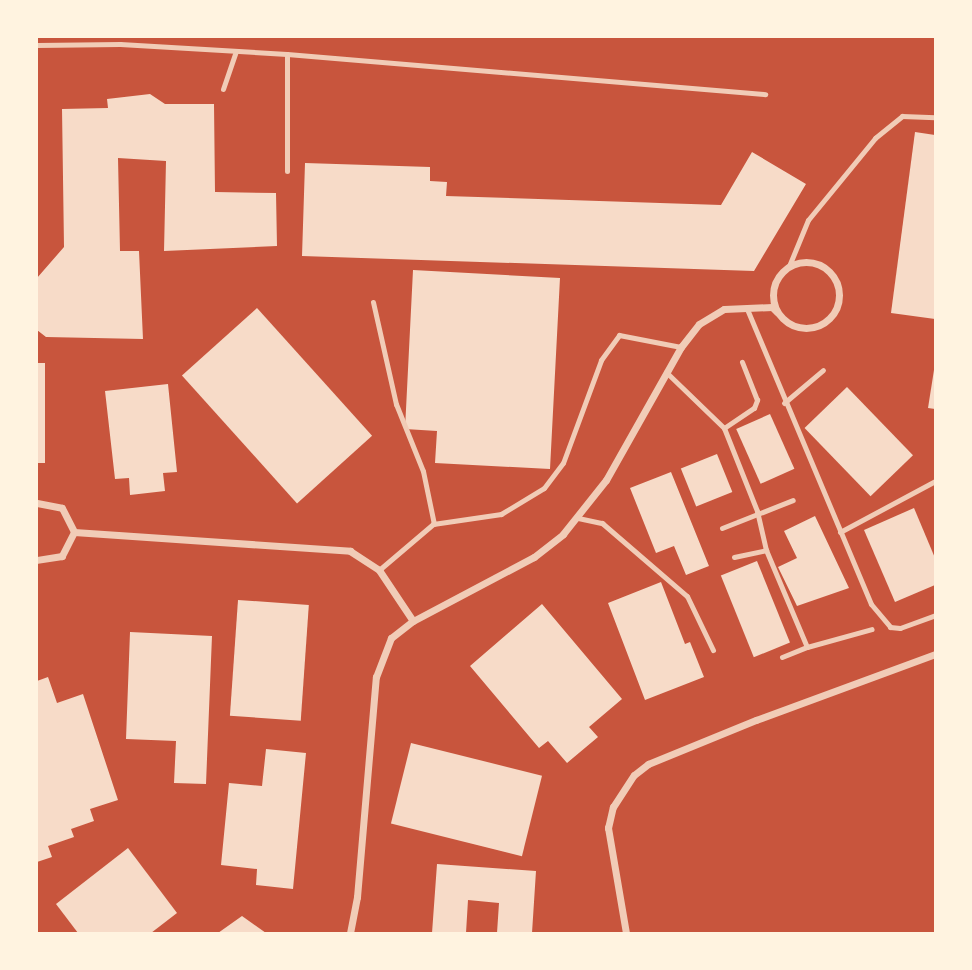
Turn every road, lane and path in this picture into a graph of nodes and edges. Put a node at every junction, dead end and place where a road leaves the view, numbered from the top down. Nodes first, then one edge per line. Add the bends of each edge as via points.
1 (37, 45) edge
2 (236, 51) junction
3 (287, 54) junction
4 (223, 89) dead end
5 (765, 94) dead end
6 (935, 117) edge
7 (287, 171) dead end
8 (789, 266) junction
9 (373, 302) dead end
10 (747, 309) junction
11 (777, 312) junction
12 (681, 347) junction
13 (742, 362) dead end
14 (823, 370) dead end
15 (666, 372) junction
16 (784, 403) junction
17 (724, 428) junction
18 (935, 481) edge
19 (793, 500) dead end
20 (37, 503) edge
21 (757, 511) junction
22 (578, 518) junction
23 (434, 524) junction
24 (722, 528) dead end
25 (74, 532) junction
26 (840, 532) junction
27 (766, 550) junction
28 (734, 557) dead end
29 (37, 560) edge
30 (379, 570) junction
31 (935, 615) edge
32 (413, 621) junction
33 (872, 629) dead end
34 (807, 647) junction
35 (713, 650) dead end
36 (935, 654) edge
37 (782, 657) dead end
38 (350, 933) edge
39 (626, 933) edge

1 - 2 lane
2 - 3 lane
2 - 4 lane
3 - 5 lane
3 - 7 lane
6 - 8 lane via 902,116 875,138 808,220
8 - 11 street via 772,292
8 - 11 street via 819,264 835,278 839,298 831,317 813,328 793,326
9 - 23 lane via 396,404 423,471
10 - 11 street via 772,307
10 - 12 street via 710,314
10 - 16 lane
12 - 15 street
12 - 23 lane via 619,335 601,360 563,463 544,488 501,514
13 - 17 lane via 757,400 754,408
14 - 16 lane
15 - 17 lane
15 - 22 street via 606,480
16 - 26 lane
17 - 21 lane
18 - 26 lane
19 - 21 lane
20 - 25 street via 62,508
21 - 24 lane
21 - 27 lane
22 - 32 street via 534,557
22 - 35 lane via 601,523 687,596
23 - 30 lane
25 - 29 street via 62,556
25 - 30 street via 333,547 350,551
26 - 31 lane via 881,619 900,628
27 - 28 lane
27 - 34 lane
30 - 32 street
32 - 38 street via 391,638 376,677 358,897
33 - 34 lane
34 - 37 lane
36 - 39 street via 745,724 648,764 634,775 613,807 608,828

